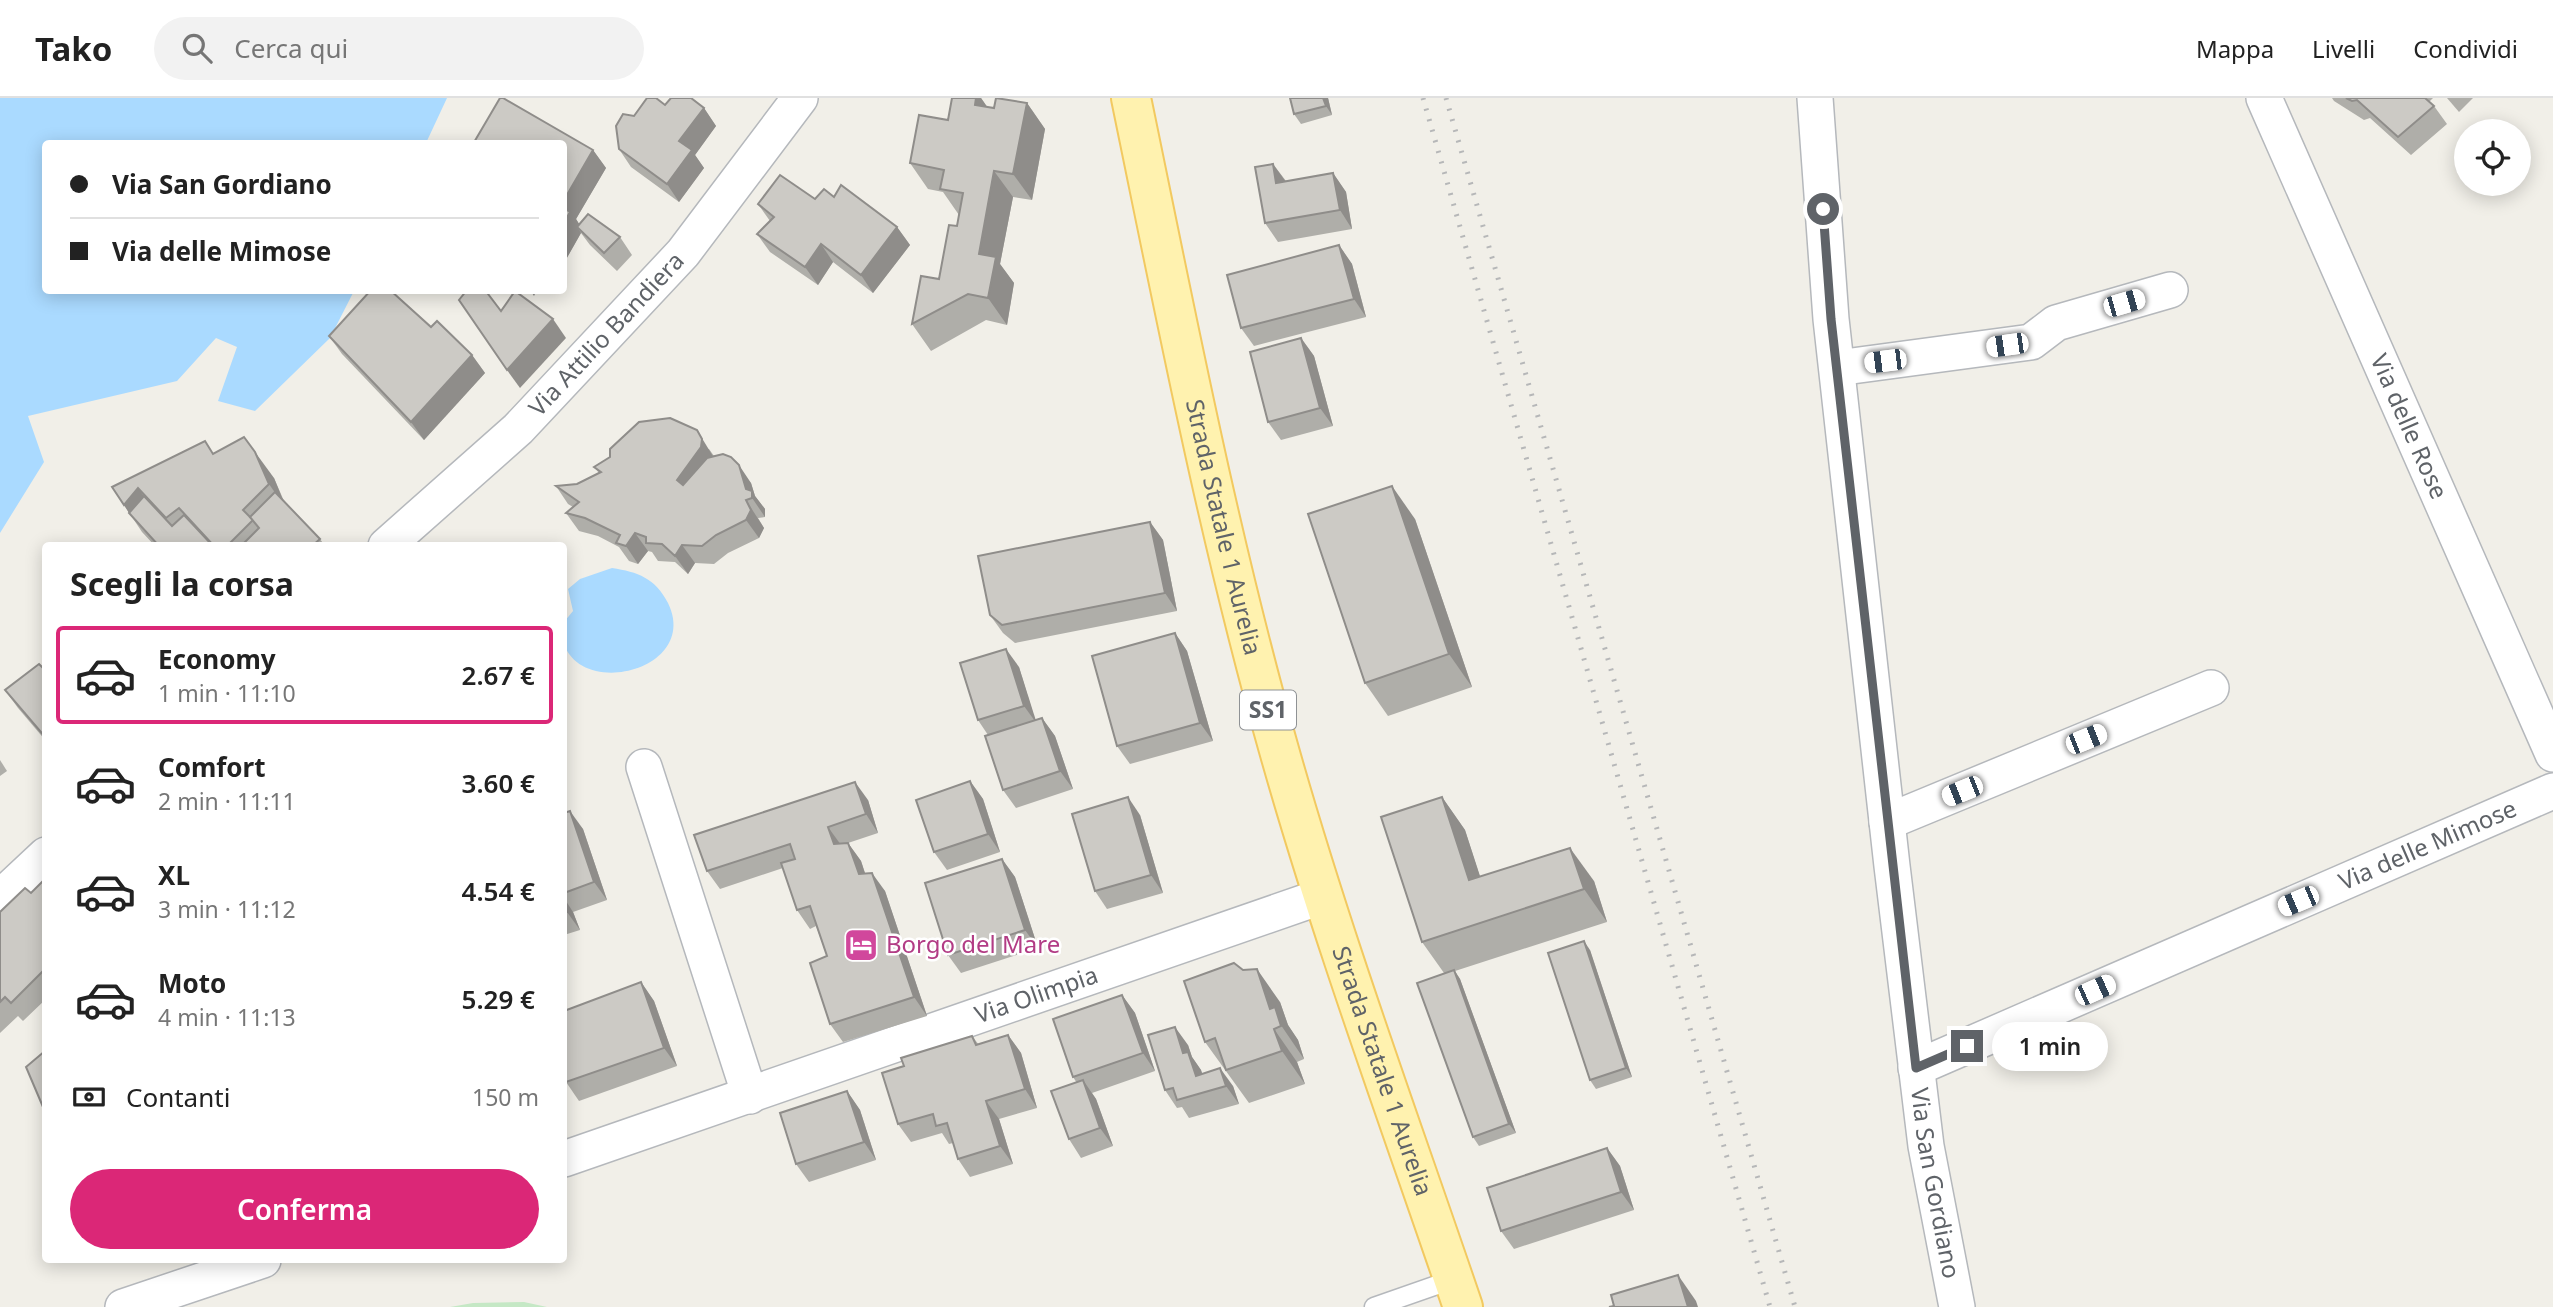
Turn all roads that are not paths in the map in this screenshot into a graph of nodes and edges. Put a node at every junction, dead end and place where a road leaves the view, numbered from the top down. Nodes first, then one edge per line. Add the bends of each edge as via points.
1 (800, 98) edge
2 (1131, 98) edge
3 (1815, 98) edge
4 (2264, 98) edge
5 (2170, 290) dead end
6 (1837, 368) junction
7 (391, 542) edge
8 (2211, 688) dead end
9 (2553, 754) edge
10 (645, 767) dead end
11 (2553, 790) edge
12 (1887, 822) junction
13 (42, 859) edge
14 (1323, 896) junction
15 (0, 898) edge
16 (1916, 1068) junction
17 (750, 1096) junction
18 (567, 1158) edge
19 (254, 1263) edge
20 (1458, 1293) edge
21 (123, 1307) edge
22 (1374, 1307) edge
23 (1957, 1307) edge

1 - 7 street, Via Attilio Bandiera via 683,253 518,429
2 - 14 main road, Strada Statale 1 Aurelia / SS1 via 1241,607
3 - 6 street, Via San Gordiano
4 - 9 street, Via delle Rose
5 - 6 street via 2056,323 2031,342
6 - 12 street, Via San Gordiano
8 - 12 street
10 - 17 street
11 - 16 street, Via delle Mimose
12 - 16 street, Via San Gordiano
13 - 15 street
14 - 17 street, Via Olimpia
14 - 20 main road, Strada Statale 1 Aurelia / SS1
16 - 23 street, Via San Gordiano
17 - 18 street, Via Olimpia
19 - 21 street
20 - 22 lane

